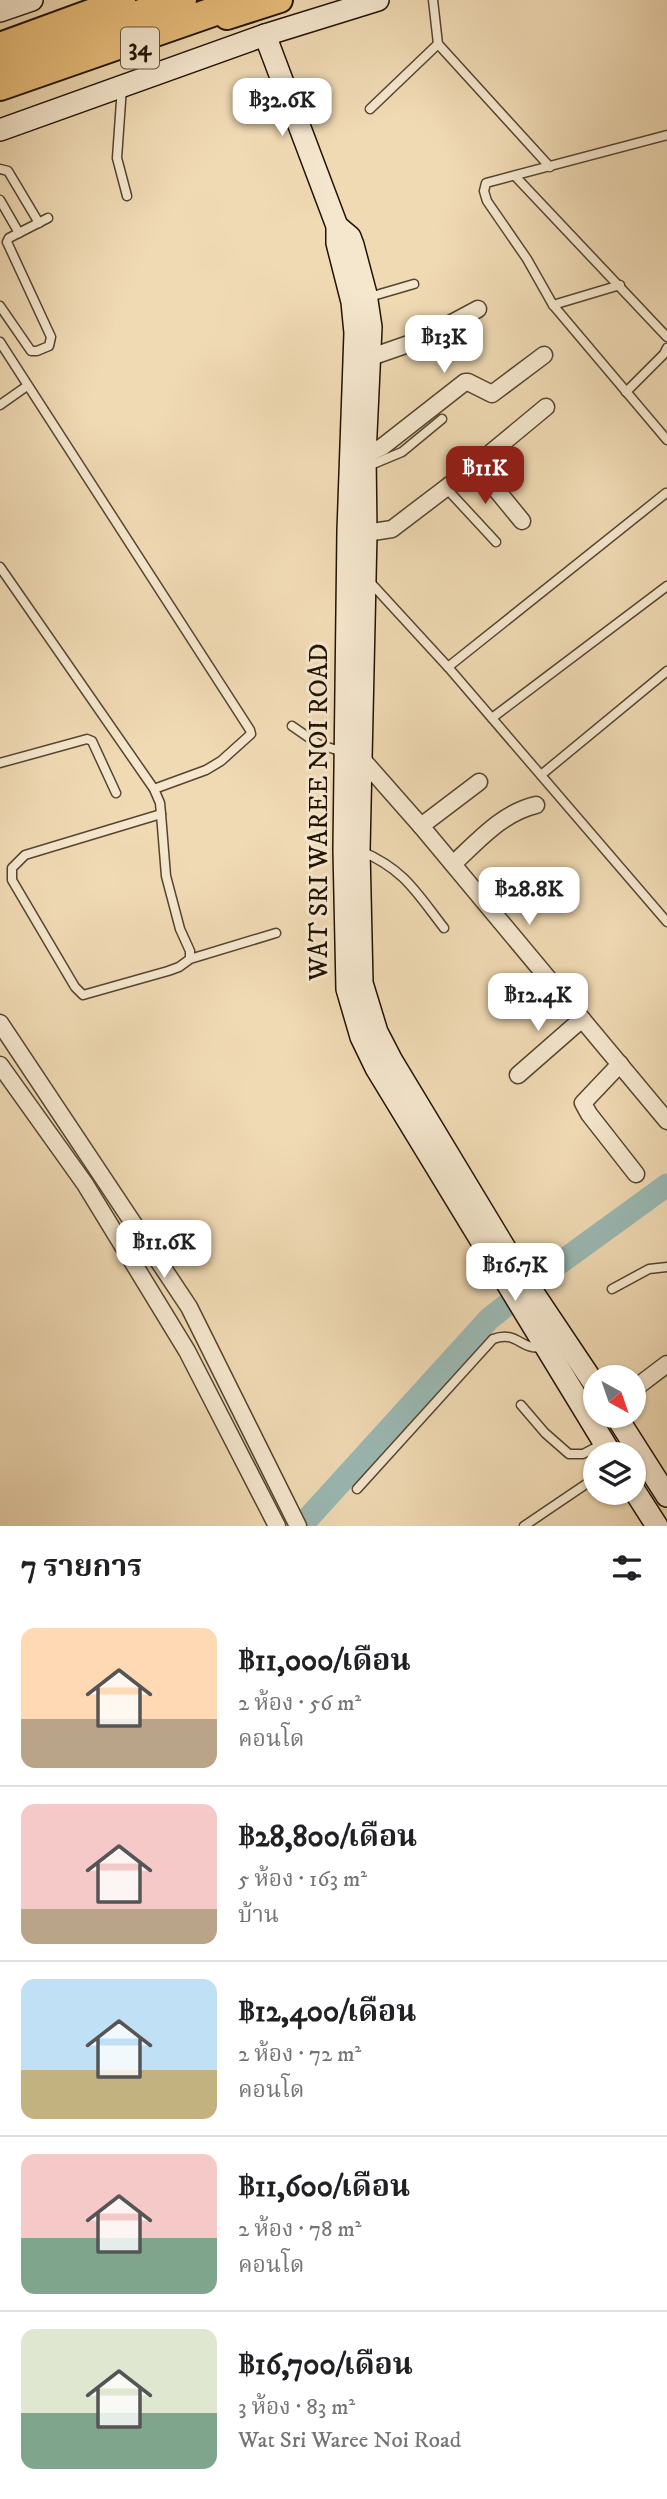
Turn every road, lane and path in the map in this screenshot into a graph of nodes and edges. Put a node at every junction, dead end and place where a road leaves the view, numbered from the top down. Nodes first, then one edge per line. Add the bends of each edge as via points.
1 (32, 0) edge
2 (124, 0) edge
3 (182, 0) edge
4 (247, 0) edge
5 (280, 0) edge
6 (378, 0) edge
7 (433, 0) edge
8 (0, 11) edge
9 (265, 35) junction
10 (438, 44) junction
11 (0, 45) edge
12 (0, 62) edge
13 (0, 86) edge
14 (122, 87) junction
15 (0, 97) edge
16 (370, 109) dead end
17 (0, 130) edge
18 (667, 135) edge
19 (550, 167) junction
20 (0, 169) edge
21 (515, 176) junction
22 (127, 196) dead end
23 (0, 200) edge
24 (48, 218) dead end
25 (39, 223) junction
26 (337, 226) junction
27 (19, 233) junction
28 (414, 284) dead end
29 (620, 285) junction
30 (366, 298) junction
31 (553, 305) junction
32 (0, 306) edge
33 (478, 309) dead end
34 (667, 337) edge
35 (0, 342) edge
36 (667, 348) edge
37 (544, 355) dead end
38 (371, 357) junction
39 (27, 386) junction
40 (626, 392) junction
41 (0, 405) edge
42 (546, 407) dead end
43 (442, 419) dead end
44 (667, 440) edge
45 (365, 461) junction
46 (475, 465) junction
47 (446, 488) junction
48 (666, 493) edge
49 (522, 521) dead end
50 (366, 533) junction
51 (496, 542) dead end
52 (0, 567) edge
53 (365, 577) junction
54 (667, 586) edge
55 (448, 667) junction
56 (667, 671) edge
57 (492, 718) junction
58 (292, 726) dead end
59 (354, 756) junction
60 (0, 763) edge
61 (541, 775) junction
62 (479, 782) dead end
63 (154, 789) junction
64 (116, 793) dead end
65 (536, 805) dead end
66 (160, 814) junction
67 (421, 826) junction
68 (359, 850) junction
69 (453, 864) junction
70 (667, 922) edge
71 (444, 928) dead end
72 (276, 933) dead end
73 (190, 959) junction
74 (582, 1018) junction
75 (0, 1023) edge
76 (620, 1064) junction
77 (0, 1065) edge
78 (518, 1075) dead end
79 (667, 1121) edge
80 (101, 1174) junction
81 (636, 1174) dead end
82 (85, 1184) junction
83 (667, 1267) edge
84 (513, 1277) junction
85 (612, 1289) dead end
86 (538, 1316) junction
87 (546, 1346) junction
88 (667, 1364) edge
89 (583, 1370) edge
90 (646, 1380) edge
91 (521, 1405) dead end
92 (624, 1428) edge
93 (603, 1442) edge
94 (583, 1454) edge
95 (583, 1486) edge
96 (357, 1489) dead end
97 (667, 1496) edge
98 (644, 1505) edge
99 (296, 1522) edge
100 (278, 1526) edge
101 (524, 1526) edge
102 (657, 1526) edge

1 - 8 main road
2 - 11 highway, 34
3 - 12 highway
4 - 13 highway
5 - 15 highway, 34
6 - 9 main road, 34
7 - 10 lane
9 - 14 main road, 34
9 - 26 main road, WAT SRI WAREE NOI ROAD
10 - 16 lane
10 - 19 lane
14 - 17 main road, 34
14 - 22 lane via 117,158
18 - 19 lane
19 - 21 lane
20 - 25 lane via 8,171
21 - 29 lane
21 - 31 lane via 486,183 484,191
23 - 27 lane
24 - 25 lane
25 - 27 lane
26 - 30 main road, WAT SRI WAREE NOI ROAD via 350,237
26 - 59 main road, WAT SRI WAREE NOI ROAD via 355,333 348,531
27 - 32 lane via 9,238 8,246 51,337 49,346 31,351
28 - 30 lane
29 - 31 lane
29 - 34 lane
30 - 38 main road, WAT SRI WAREE NOI ROAD
31 - 40 lane
33 - 38 street via 420,340
35 - 39 lane
36 - 40 lane
37 - 45 street via 492,394 465,382
38 - 45 main road, WAT SRI WAREE NOI ROAD
39 - 41 lane
39 - 63 lane via 250,730 221,761
40 - 44 lane
42 - 46 street
43 - 45 lane via 402,452
45 - 50 main road, WAT SRI WAREE NOI ROAD
46 - 47 street
46 - 49 street
47 - 50 street via 392,529
47 - 51 lane
48 - 55 lane
50 - 53 main road, WAT SRI WAREE NOI ROAD
52 - 63 lane
53 - 55 lane
53 - 59 main road, WAT SRI WAREE NOI ROAD
54 - 57 lane
55 - 57 lane
56 - 61 lane
57 - 61 lane
58 - 59 lane via 318,744
59 - 67 street
59 - 68 main road, WAT SRI WAREE NOI ROAD
59 - 84 main road, WAT SRI WAREE NOI ROAD via 344,850 351,1012 376,1068
60 - 64 lane via 88,739
61 - 70 lane
62 - 67 street
63 - 66 lane
65 - 69 street via 518,809
66 - 73 lane via 166,876
66 - 73 lane via 25,855 12,868 12,880 83,995 180,967
67 - 69 street
68 - 71 lane via 386,862 407,879
68 - 84 main road, WAT SRI WAREE NOI ROAD via 362,983 377,1032
69 - 74 street
72 - 73 lane
74 - 76 street
74 - 78 street
75 - 80 street
76 - 79 street
76 - 81 street via 583,1103
77 - 82 street
80 - 82 street
80 - 99 street via 189,1307
82 - 100 street via 187,1351
83 - 85 lane via 649,1269
84 - 86 main road, WAT SRI WAREE NOI ROAD
86 - 87 main road, WAT SRI WAREE NOI ROAD
86 - 89 main road, WAT SRI WAREE NOI ROAD
87 - 93 main road, WAT SRI WAREE NOI ROAD
87 - 96 lane via 531,1348 510,1336 492,1339
88 - 90 street
91 - 94 lane via 569,1454
92 - 97 main road
95 - 101 lane
98 - 102 main road

